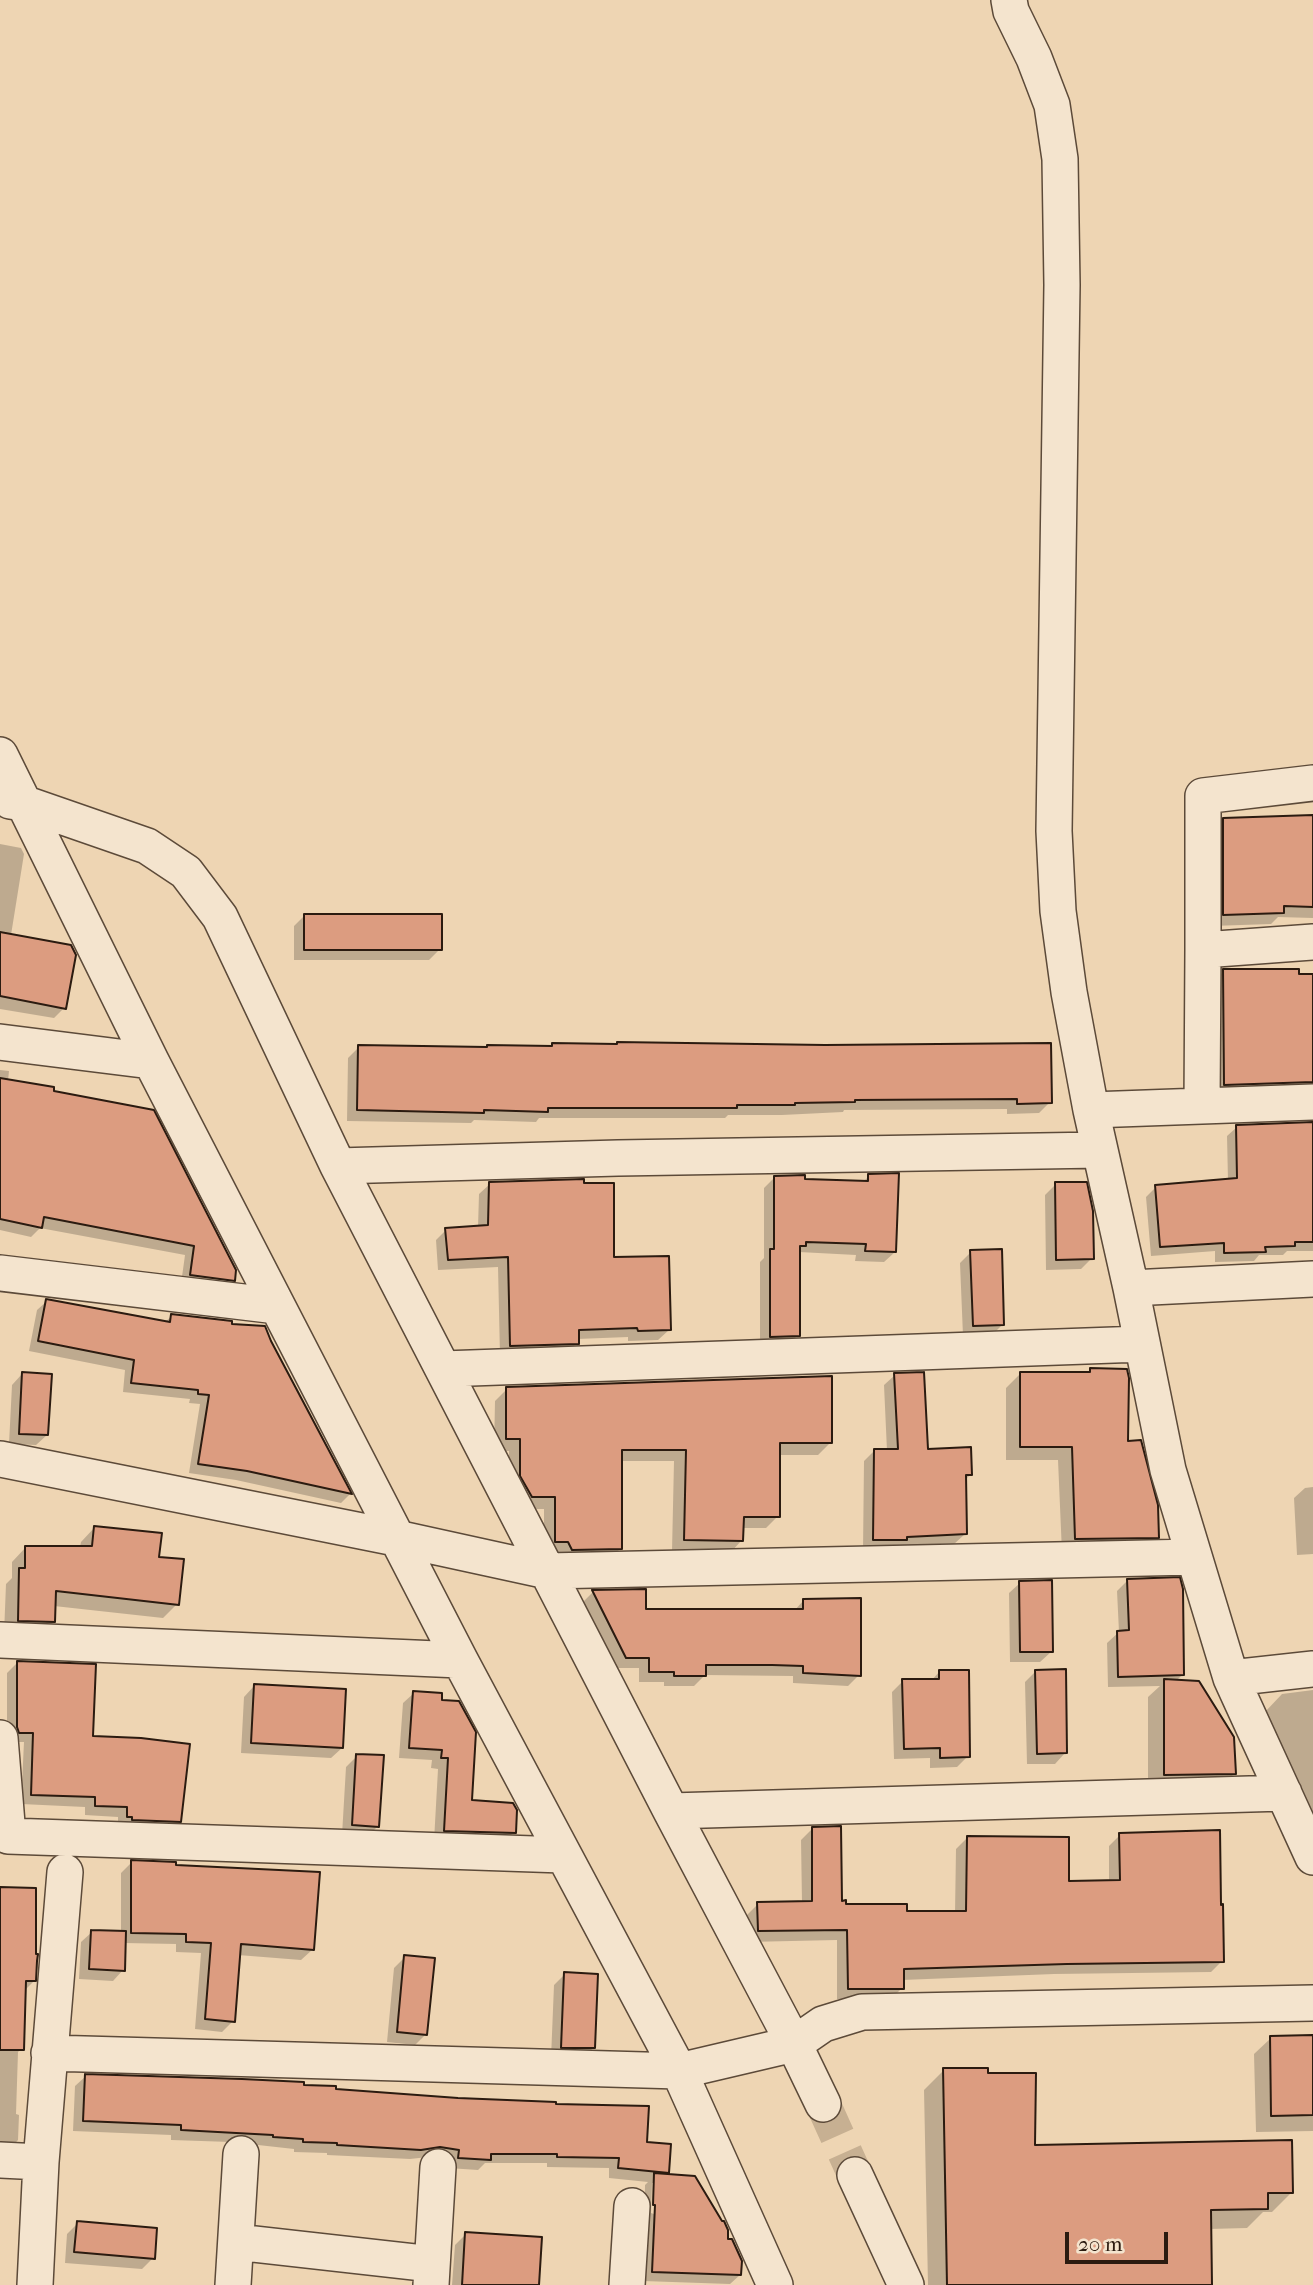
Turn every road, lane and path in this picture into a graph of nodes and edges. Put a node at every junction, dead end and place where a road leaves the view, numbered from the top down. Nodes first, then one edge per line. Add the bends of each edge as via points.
1 (1009, 0) edge
2 (0, 755) edge
3 (1313, 783) edge
4 (11, 801) edge
5 (1313, 942) edge
6 (1203, 950) junction
7 (0, 1042) edge
8 (150, 1061) junction
9 (1313, 1102) edge
10 (1202, 1107) junction
11 (1091, 1111) junction
12 (1100, 1150) junction
13 (338, 1166) junction
14 (0, 1273) edge
15 (1313, 1279) edge
16 (1131, 1289) junction
17 (277, 1306) junction
18 (1142, 1344) junction
19 (443, 1369) junction
20 (0, 1459) edge
21 (396, 1538) junction
22 (1194, 1557) junction
23 (547, 1571) junction
24 (0, 1640) edge
25 (460, 1660) junction
26 (1313, 1669) edge
27 (1231, 1678) junction
28 (0, 1738) edge
29 (1284, 1793) junction
30 (671, 1811) junction
31 (562, 1854) junction
32 (1313, 1857) edge
33 (65, 1872) dead end
34 (1313, 2003) edge
35 (793, 2044) junction
36 (49, 2053) junction
37 (678, 2071) junction
38 (823, 2104) tunnel mouth
39 (241, 2154) dead end
40 (0, 2160) edge
41 (41, 2162) junction
42 (439, 2167) dead end
43 (855, 2175) tunnel mouth
44 (632, 2206) dead end
45 (236, 2242) junction
46 (431, 2274) edge
47 (35, 2285) edge
48 (233, 2285) edge
49 (627, 2285) edge
50 (775, 2285) edge
51 (906, 2285) edge

1 - 11 street via 1052,105 1060,159 1054,831 1063,951
2 - 4 street
3 - 6 street via 1203,796
4 - 8 street
4 - 13 street via 147,846 186,872 220,917
5 - 6 street
6 - 10 street
7 - 8 street
8 - 17 street
9 - 10 street
10 - 11 street
11 - 12 street
12 - 13 street
12 - 16 street
13 - 19 street
14 - 17 street
15 - 16 street
16 - 18 street
17 - 21 street
18 - 19 street
18 - 22 street via 1168,1471
19 - 23 street
20 - 21 street
21 - 23 street
21 - 25 street
22 - 23 street
22 - 27 street
23 - 30 street
24 - 25 street
25 - 31 street
26 - 27 street
27 - 29 street
28 - 31 street via 8,1836
29 - 30 street
29 - 32 street
30 - 35 street
31 - 37 street
33 - 36 street
34 - 35 street via 862,2012 823,2024
35 - 37 street
35 - 38 street
36 - 37 street
36 - 41 street
37 - 50 street
39 - 45 street
40 - 41 street
41 - 47 street
42 - 46 street
43 - 51 street
44 - 49 street
45 - 46 street
45 - 48 street

